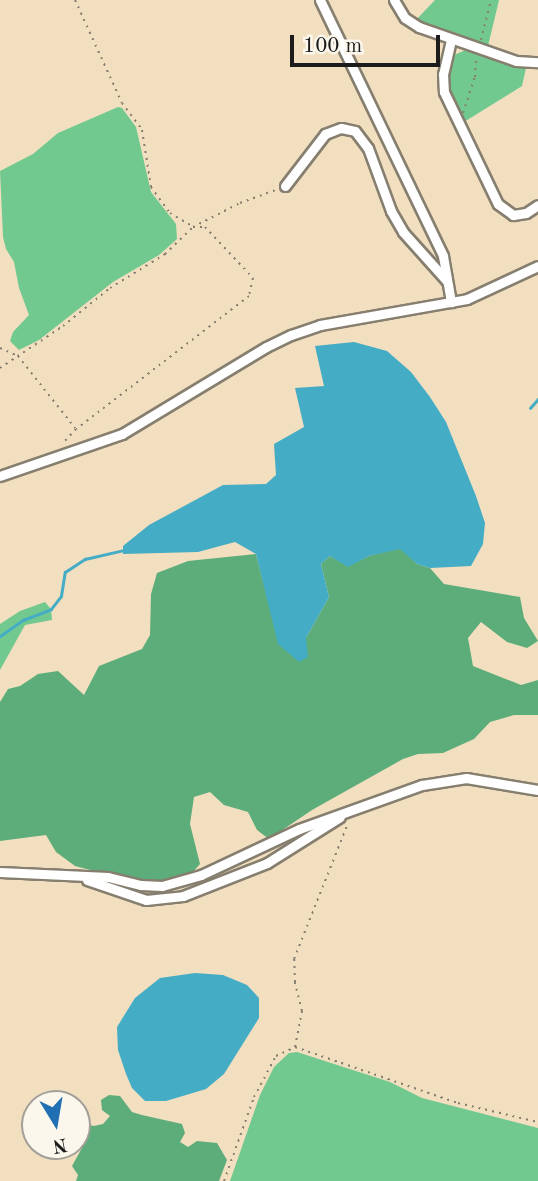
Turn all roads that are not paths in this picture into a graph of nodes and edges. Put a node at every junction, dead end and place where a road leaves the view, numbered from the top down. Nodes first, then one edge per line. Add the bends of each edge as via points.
1 (320, 0) edge
2 (394, 0) edge
3 (451, 40) junction
4 (538, 62) edge
5 (285, 186) road end
6 (538, 205) edge
7 (538, 266) edge
8 (447, 281) junction
9 (451, 302) junction
10 (0, 476) edge
11 (538, 790) edge
12 (346, 813) junction
13 (0, 872) edge
14 (81, 877) junction

1 - 8 street via 443,256
2 - 3 street via 409,22
3 - 4 street via 522,62
3 - 6 street via 442,81 502,209 518,215
5 - 8 street via 325,135 341,128 355,131 368,148 403,232
7 - 9 street
8 - 9 street
9 - 10 street via 320,325 291,335 122,433
11 - 12 street via 481,779 446,779
12 - 14 street via 186,880 152,887 108,877
12 - 14 street via 267,863 183,897 146,900
13 - 14 street

